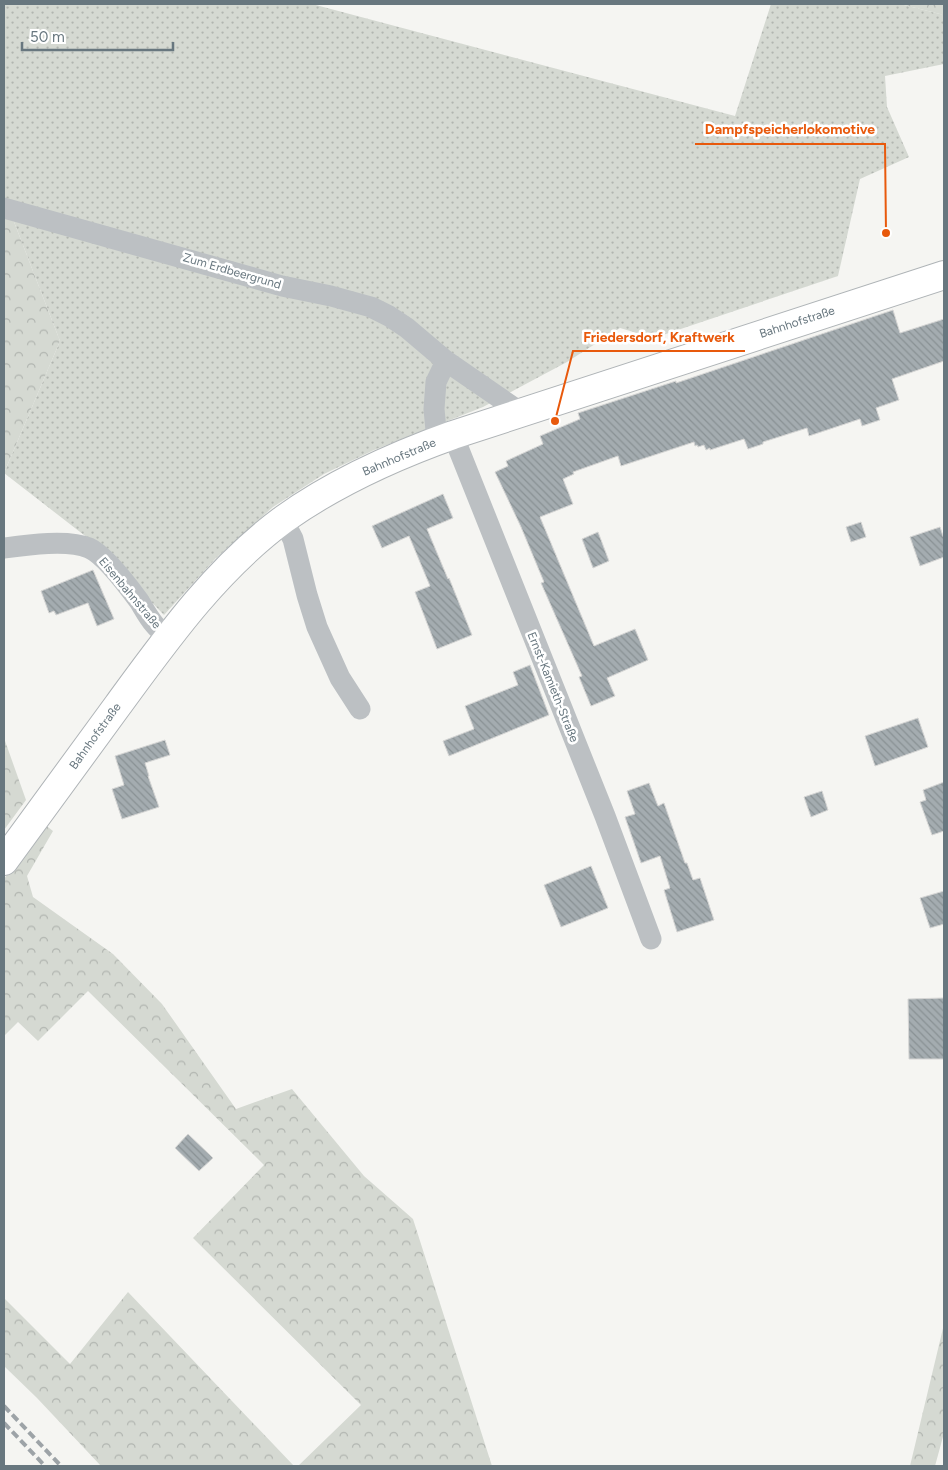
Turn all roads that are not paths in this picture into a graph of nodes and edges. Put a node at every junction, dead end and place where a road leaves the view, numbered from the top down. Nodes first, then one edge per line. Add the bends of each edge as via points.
1 (4, 208) edge
2 (944, 274) edge
3 (446, 360) junction
4 (520, 412) junction
5 (445, 438) junction
6 (283, 520) junction
7 (4, 548) edge
8 (168, 637) junction
9 (360, 709) dead end
10 (4, 861) edge
11 (651, 939) dead end

1 - 3 street, Zum Erdbeergrund via 282,286 371,307 407,328
2 - 4 main road, Bahnhofstraße
3 - 4 street, Zum Erdbeergrund
3 - 5 street via 436,382 434,409
4 - 5 main road, Bahnhofstraße
5 - 6 main road, Bahnhofstraße via 355,476
5 - 11 street, Ernst-Kamieth-Straße via 605,816
6 - 8 main road, Bahnhofstraße via 237,559
6 - 9 street via 293,539 317,627 340,678
7 - 8 street, Eisenbahnstraße via 69,544 88,548 103,558 153,623
8 - 10 main road, Bahnhofstraße

